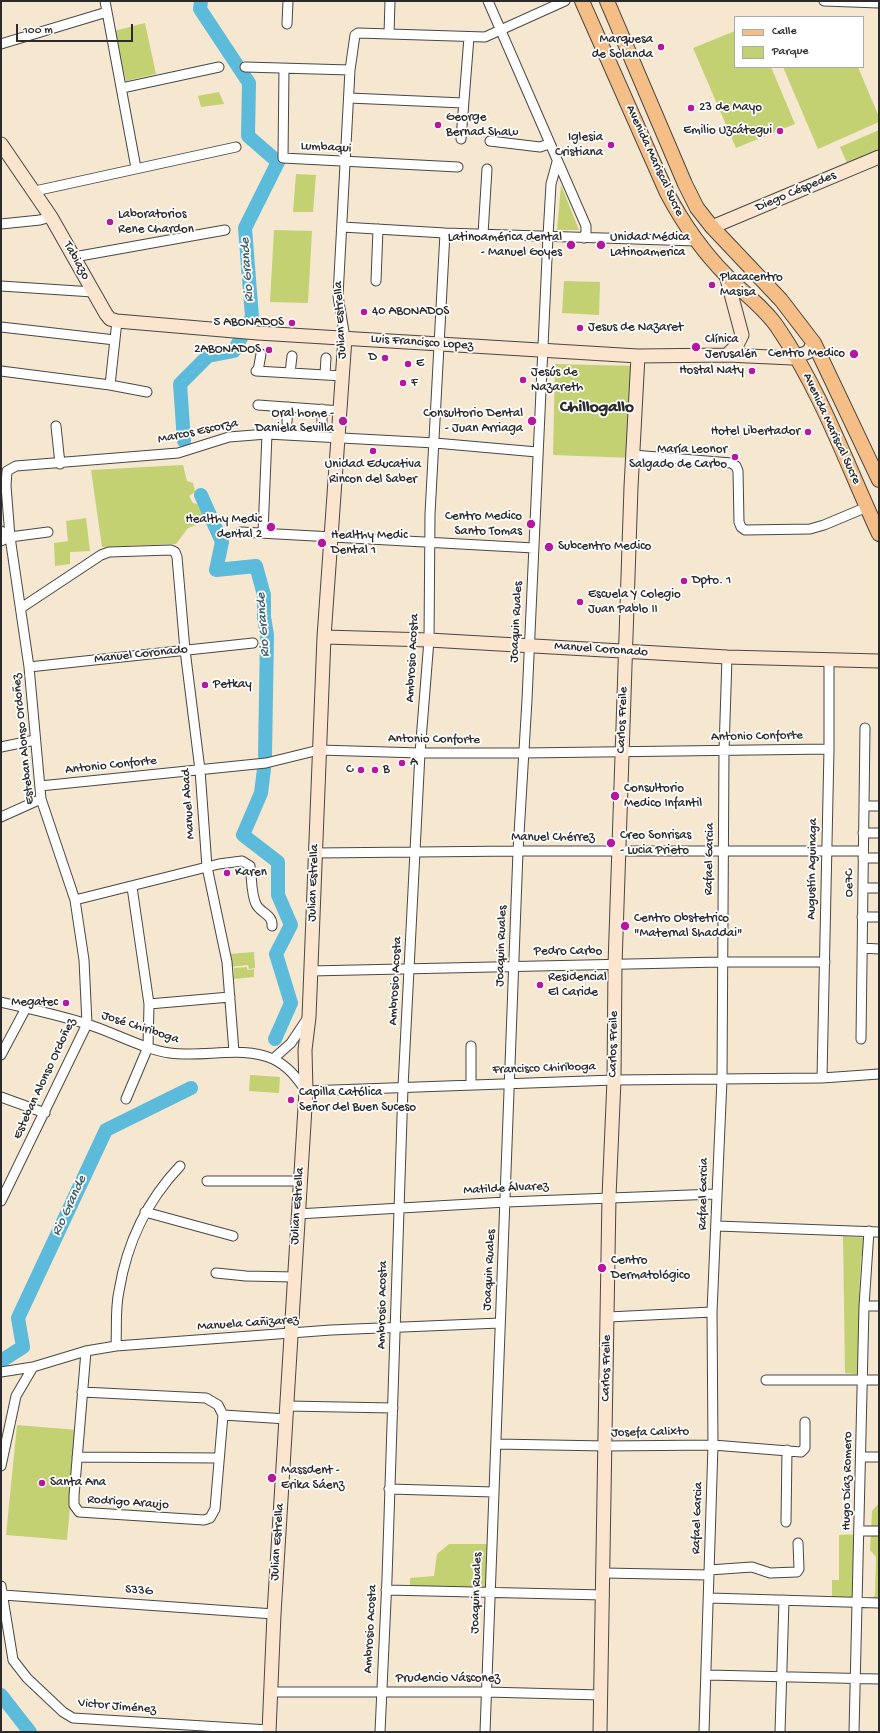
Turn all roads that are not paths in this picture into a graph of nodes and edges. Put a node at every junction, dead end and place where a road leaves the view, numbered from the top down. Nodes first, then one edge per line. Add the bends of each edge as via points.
1 (105, 1) edge
2 (288, 1) edge
3 (390, 1) edge
4 (488, 1) edge
5 (565, 1) edge
6 (582, 1) edge
7 (607, 1) edge
8 (824, 1) edge
9 (879, 3) edge
10 (107, 12) junction
11 (287, 24) dead end
12 (501, 31) junction
13 (388, 34) junction
14 (469, 38) junction
15 (1, 44) edge
16 (219, 67) dead end
17 (245, 67) dead end
18 (284, 68) junction
19 (350, 70) junction
20 (122, 88) junction
21 (349, 98) junction
22 (463, 103) junction
23 (461, 139) dead end
24 (490, 141) dead end
25 (549, 144) junction
26 (236, 147) dead end
27 (3, 151) edge
28 (879, 158) edge
29 (345, 162) junction
30 (557, 162) junction
31 (458, 167) dead end
32 (136, 168) junction
33 (487, 168) dead end
34 (35, 191) junction
35 (51, 217) junction
36 (1, 224) edge
37 (342, 227) junction
38 (712, 227) junction
39 (378, 229) junction
40 (224, 230) dead end
41 (445, 232) junction
42 (482, 234) junction
43 (548, 236) junction
44 (584, 238) junction
45 (697, 241) junction
46 (74, 256) junction
47 (726, 275) junction
48 (376, 281) dead end
49 (1, 286) edge
50 (93, 292) junction
51 (117, 321) junction
52 (1, 327) edge
53 (345, 338) junction
54 (115, 340) junction
55 (814, 343) junction
56 (438, 345) junction
57 (543, 351) junction
58 (261, 354) dead end
59 (727, 355) junction
60 (292, 356) dead end
61 (638, 356) junction
62 (326, 358) dead end
63 (800, 363) junction
64 (1, 371) edge
65 (290, 373) junction
66 (325, 374) junction
67 (343, 376) junction
68 (110, 385) junction
69 (147, 392) dead end
70 (258, 405) dead end
71 (288, 407) junction
72 (322, 409) junction
73 (341, 411) junction
74 (287, 422) dead end
75 (322, 424) dead end
76 (56, 426) dead end
77 (267, 434) junction
78 (338, 439) junction
79 (435, 443) junction
80 (537, 452) junction
81 (633, 455) junction
82 (60, 464) junction
83 (9, 469) joint
84 (879, 480) edge
85 (4, 487) edge
86 (873, 510) edge
87 (1, 531) edge
88 (48, 532) dead end
89 (241, 532) dead end
90 (263, 532) junction
91 (879, 534) edge
92 (330, 536) junction
93 (10, 537) junction
94 (1, 541) edge
95 (430, 542) junction
96 (534, 548) junction
97 (21, 608) junction
98 (324, 637) junction
99 (428, 640) junction
100 (253, 643) dead end
101 (529, 645) junction
102 (185, 650) junction
103 (626, 652) junction
104 (727, 658) junction
105 (829, 661) junction
106 (879, 661) edge
107 (29, 667) junction
108 (865, 728) dead end
109 (35, 740) junction
110 (1, 747) edge
111 (829, 749) junction
112 (319, 750) junction
113 (724, 751) junction
114 (420, 753) junction
115 (524, 753) junction
116 (622, 753) junction
117 (200, 770) junction
118 (40, 786) junction
119 (41, 799) junction
120 (864, 806) junction
121 (879, 806) edge
122 (1, 816) edge
123 (863, 833) junction
124 (879, 833) edge
125 (518, 851) junction
126 (620, 851) junction
127 (723, 851) junction
128 (826, 851) junction
129 (416, 852) junction
130 (316, 853) junction
131 (863, 855) junction
132 (879, 858) edge
133 (207, 867) junction
134 (132, 887) junction
135 (863, 888) junction
136 (879, 888) edge
137 (74, 900) junction
138 (862, 917) junction
139 (879, 917) edge
140 (272, 926) dead end
141 (862, 948) junction
142 (879, 949) edge
143 (721, 962) junction
144 (825, 962) junction
145 (514, 965) junction
146 (615, 965) junction
147 (409, 967) junction
148 (310, 971) junction
149 (230, 997) junction
150 (1, 1002) edge
151 (149, 1004) junction
152 (26, 1008) junction
153 (309, 1016) junction
154 (87, 1024) junction
155 (861, 1039) dead end
156 (471, 1046) dead end
157 (148, 1047) junction
158 (234, 1052) junction
159 (1, 1055) edge
160 (272, 1059) junction
161 (879, 1074) edge
162 (822, 1078) junction
163 (722, 1079) junction
164 (614, 1080) junction
165 (509, 1083) junction
166 (471, 1084) junction
167 (403, 1087) junction
168 (306, 1091) junction
169 (1, 1097) edge
170 (126, 1099) dead end
171 (45, 1112) junction
172 (180, 1166) dead end
173 (207, 1181) dead end
174 (300, 1181) junction
175 (4, 1187) edge
176 (716, 1194) junction
177 (609, 1197) junction
178 (1, 1201) edge
179 (506, 1202) junction
180 (398, 1208) junction
181 (145, 1212) junction
182 (297, 1214) junction
183 (717, 1226) junction
184 (869, 1231) junction
185 (879, 1232) edge
186 (233, 1236) dead end
187 (216, 1273) dead end
188 (295, 1277) junction
189 (864, 1306) junction
190 (879, 1306) edge
191 (712, 1312) junction
192 (608, 1317) junction
193 (500, 1323) junction
194 (395, 1326) junction
195 (290, 1334) junction
196 (116, 1346) junction
197 (86, 1351) junction
198 (33, 1367) junction
199 (1, 1372) edge
200 (862, 1379) junction
201 (766, 1380) dead end
202 (879, 1380) edge
203 (82, 1392) junction
204 (393, 1408) junction
205 (287, 1413) junction
206 (222, 1415) junction
207 (805, 1422) dead end
208 (496, 1444) junction
209 (713, 1445) junction
210 (606, 1446) junction
211 (787, 1450) junction
212 (77, 1457) junction
213 (862, 1457) junction
214 (879, 1457) edge
215 (218, 1458) junction
216 (1, 1466) edge
217 (389, 1489) junction
218 (494, 1492) junction
219 (786, 1522) dead end
220 (860, 1531) junction
221 (879, 1532) edge
222 (798, 1543) dead end
223 (709, 1572) junction
224 (604, 1573) junction
225 (386, 1590) junction
226 (2, 1591) edge
227 (490, 1592) junction
228 (604, 1595) junction
229 (709, 1598) junction
230 (784, 1600) junction
231 (858, 1602) junction
232 (879, 1603) edge
233 (274, 1614) junction
234 (707, 1675) junction
235 (782, 1676) junction
236 (857, 1679) junction
237 (879, 1679) edge
238 (271, 1692) junction
239 (381, 1692) junction
240 (486, 1692) junction
241 (601, 1695) junction
242 (269, 1731) edge
243 (380, 1732) edge
244 (485, 1732) edge
245 (600, 1732) edge
246 (704, 1732) edge
247 (780, 1732) edge
248 (854, 1732) edge

1 - 10 street
2 - 11 street
3 - 13 street
4 - 12 street
5 - 12 street
6 - 45 main road, Avenida Mariscal Sucre via 667,193 680,219
7 - 38 main road, Avenida Mariscal Sucre via 685,184 697,208
8 - 9 street
10 - 15 street
10 - 20 street
12 - 14 street via 485,37
12 - 25 street
13 - 14 street
13 - 19 street, Julian Estrella via 355,34
14 - 22 street
16 - 20 street
17 - 18 street
18 - 19 street
18 - 29 street, Lumbaqui via 281,155 283,158
19 - 21 street, Julian Estrella
20 - 32 street
21 - 22 street
21 - 29 street, Julian Estrella
22 - 23 street
24 - 25 street via 540,147
25 - 30 street
26 - 32 street
27 - 34 street, Tabiazo
28 - 38 street, Diego Céspedes
29 - 31 street, Lumbaqui
29 - 37 street, Julian Estrella
30 - 43 street, Joaquin Ruales via 551,184
30 - 44 street via 586,226
32 - 34 street
33 - 42 street
34 - 35 street, Tabiazo
35 - 36 street
35 - 46 street, Tabiazo
37 - 39 street
37 - 53 street, Julian Estrella via 338,296
38 - 55 main road, Avenida Mariscal Sucre via 777,296
39 - 41 street
39 - 48 street
40 - 46 street
41 - 42 street
41 - 56 street, Ambrosio Acosta
42 - 43 street
43 - 44 street
43 - 57 street, Joaquin Ruales
44 - 45 street
45 - 47 main road, Avenida Mariscal Sucre
46 - 50 street, Tabiazo
47 - 59 street via 742,335
47 - 63 main road, Avenida Mariscal Sucre via 777,326
49 - 50 street
50 - 51 street, Tabiazo via 109,317
51 - 53 street, Luis Francisco Lopez
51 - 54 street
52 - 54 street
53 - 56 street, Luis Francisco Lopez
53 - 67 street, Julian Estrella
54 - 68 street
55 - 63 street
55 - 84 main road, Avenida Mariscal Sucre
56 - 57 street, Luis Francisco Lopez
56 - 79 street, Ambrosio Acosta
57 - 61 street, Luis Francisco Lopez
57 - 80 street, Joaquin Ruales
58 - 65 street via 257,371
59 - 61 street, Luis Francisco Lopez
59 - 63 street, Luis Francisco Lopez
60 - 65 street
61 - 81 street, Carlos Freile
62 - 66 street
63 - 86 main road, Avenida Mariscal Sucre
63 - 86 main road via 818,382
64 - 68 street
65 - 66 street
66 - 67 street
67 - 73 street, Julian Estrella
68 - 69 street
70 - 71 street
71 - 72 street
71 - 74 street
72 - 73 street
72 - 75 street
73 - 78 street, Julian Estrella
76 - 82 street
77 - 78 street, Marcos Escorza
77 - 82 street, Marcos Escorza via 229,437 178,453
77 - 90 street
78 - 79 street, Marcos Escorza
78 - 92 street, Julian Estrella
79 - 80 street, Marcos Escorza
79 - 95 street, Ambrosio Acosta
80 - 96 street, Joaquin Ruales
81 - 86 street via 731,463 736,466 739,522 745,530 810,528
81 - 103 street, Carlos Freile
82 - 83 street, Marcos Escorza via 16,466
83 - 85 street, Esteban Alonso Ordoñez
85 - 93 street, Esteban Alonso Ordoñez
86 - 91 main road, Avenida Mariscal Sucre
87 - 93 street
88 - 93 street
89 - 90 street
90 - 92 street
92 - 95 street
92 - 98 street, Julian Estrella
93 - 94 street
93 - 97 street, Esteban Alonso Ordoñez
95 - 96 street
95 - 99 street, Ambrosio Acosta
96 - 101 street, Joaquin Ruales
97 - 102 street, Manuel Abad via 101,555 109,552 170,550 175,552 177,557
97 - 107 street, Esteban Alonso Ordoñez
98 - 99 street, Manuel Coronado
98 - 112 street, Julian Estrella
99 - 101 street, Manuel Coronado
99 - 114 street, Ambrosio Acosta
100 - 102 street, Manuel Coronado
101 - 103 street, Manuel Coronado
101 - 115 street, Joaquin Ruales
102 - 107 street, Manuel Coronado
102 - 117 street, Manuel Abad
103 - 104 street, Manuel Coronado
103 - 116 street, Carlos Freile
104 - 105 street, Manuel Coronado
104 - 113 street, Rafael Garcia
105 - 106 street, Manuel Coronado
105 - 111 street, Augustín Aguinaga
107 - 109 street, Esteban Alonso Ordoñez
108 - 120 street, Oe7C
109 - 110 street
109 - 118 street, Esteban Alonso Ordoñez
111 - 113 street, Antonio Conforte
111 - 128 street, Augustín Aguinaga
112 - 114 street, Antonio Conforte
112 - 117 street, Antonio Conforte via 266,763
112 - 130 street, Julian Estrella
113 - 116 street, Antonio Conforte
113 - 127 street, Rafael Garcia
114 - 115 street, Antonio Conforte
114 - 129 street, Ambrosio Acosta
115 - 116 street, Antonio Conforte
115 - 125 street, Joaquin Ruales
116 - 126 street, Carlos Freile
117 - 118 street, Antonio Conforte
117 - 133 street, Manuel Abad
118 - 119 street, Esteban Alonso Ordoñez
119 - 122 street
119 - 137 street, Esteban Alonso Ordoñez
120 - 121 street
120 - 123 street, Oe7C
123 - 124 street
123 - 131 street, Oe7C
125 - 126 street, Manuel Chérrez
125 - 129 street, Manuel Chérrez
125 - 145 street, Joaquin Ruales
126 - 127 street, Manuel Chérrez
126 - 146 street, Carlos Freile
127 - 128 street, Manuel Chérrez
127 - 143 street, Rafael Garcia
128 - 131 street, Manuel Chérrez
128 - 144 street, Augustín Aguinaga
129 - 130 street, Manuel Chérrez
129 - 147 street, Ambrosio Acosta
130 - 148 street, Julian Estrella
131 - 132 street, Manuel Chérrez
131 - 135 street, Oe7C
133 - 134 street
133 - 140 street via 242,861 248,863 257,907 266,913
133 - 149 street, Manuel Abad via 227,962
134 - 137 street
134 - 151 street
135 - 136 street
135 - 138 street, Oe7C
137 - 154 street, Esteban Alonso Ordoñez via 84,960
138 - 139 street
138 - 141 street, Oe7C
141 - 142 street
141 - 155 street, Oe7C
143 - 144 street, Pedro Carbo
143 - 146 street, Pedro Carbo
143 - 163 street, Rafael Garcia
144 - 162 street, Augustín Aguinaga
145 - 146 street, Pedro Carbo
145 - 147 street, Pedro Carbo
145 - 165 street, Joaquin Ruales
146 - 164 street, Carlos Freile
147 - 148 street, Pedro Carbo
147 - 167 street, Ambrosio Acosta
148 - 153 street, Julian Estrella
149 - 151 street
149 - 158 street, Manuel Abad
150 - 152 street, José Chiriboga
151 - 157 street
152 - 154 street, José Chiriboga
152 - 159 street
153 - 160 street via 291,1043
153 - 168 street, Julian Estrella via 305,1050
154 - 157 street, José Chiriboga
154 - 171 street, Esteban Alonso Ordoñez
156 - 166 street
157 - 158 street, José Chiriboga via 169,1053 191,1055
157 - 170 street
158 - 160 street, José Chiriboga
160 - 168 street, José Chiriboga via 288,1068
161 - 162 street, Francisco Chiriboga
162 - 163 street, Francisco Chiriboga
163 - 164 street, Francisco Chiriboga
163 - 176 street, Rafael Garcia
164 - 165 street, Francisco Chiriboga
164 - 177 street, Carlos Freile
165 - 166 street, Francisco Chiriboga
165 - 179 street, Joaquin Ruales
166 - 167 street, Francisco Chiriboga
167 - 168 street, Francisco Chiriboga
167 - 180 street, Ambrosio Acosta
168 - 174 street, Julian Estrella
169 - 171 street
171 - 175 street, Esteban Alonso Ordoñez
172 - 181 street via 163,1185
173 - 174 street
174 - 182 street, Julian Estrella
175 - 178 street, Esteban Alonso Ordoñez
176 - 177 street, Matilde Álvarez
176 - 183 street, Rafael Garcia
177 - 179 street, Matilde Álvarez
177 - 192 street, Carlos Freile
179 - 180 street, Matilde Álvarez
179 - 193 street, Joaquin Ruales
180 - 182 street, Matilde Álvarez
180 - 194 street, Ambrosio Acosta
181 - 186 street
181 - 196 street via 130,1245 118,1292
182 - 188 street, Julian Estrella
183 - 184 street
183 - 191 street, Rafael Garcia
184 - 185 street
184 - 189 street, Hugo Díaz Romero
187 - 188 street
188 - 195 street, Julian Estrella
189 - 190 street
189 - 200 street, Hugo Díaz Romero
191 - 192 street
191 - 209 street, Rafael Garcia
192 - 210 street, Carlos Freile
193 - 194 street, Manuela Cañizarez
193 - 208 street, Joaquin Ruales
194 - 195 street, Manuela Cañizarez
194 - 204 street, Ambrosio Acosta
195 - 196 street, Manuela Cañizarez
195 - 205 street, Julian Estrella
196 - 197 street, Manuela Cañizarez
197 - 198 street, Manuela Cañizarez
197 - 203 street, Rodrigo Araujo
198 - 199 street, Manuela Cañizarez
198 - 216 street via 16,1396
200 - 201 street
200 - 202 street
200 - 213 street, Hugo Díaz Romero
203 - 206 street via 206,1398 218,1405
203 - 212 street, Rodrigo Araujo
204 - 205 street
204 - 217 street, Ambrosio Acosta
205 - 206 street
205 - 233 street, Julian Estrella
206 - 215 street, Rodrigo Araujo
207 - 211 street, Josefa Calixto via 804,1450
208 - 210 street, Josefa Calixto
208 - 218 street, Joaquin Ruales
209 - 210 street, Josefa Calixto
209 - 211 street, Josefa Calixto
209 - 223 street, Rafael Garcia
210 - 224 street, Carlos Freile
211 - 219 street
212 - 215 street
212 - 215 street, Rodrigo Araujo via 74,1505 79,1512 204,1520 210,1518 214,1512
213 - 214 street
213 - 220 street, Hugo Díaz Romero
217 - 218 street
217 - 225 street, Ambrosio Acosta
218 - 227 street, Joaquin Ruales
220 - 221 street
220 - 231 street, Hugo Díaz Romero
222 - 223 street via 800,1569 797,1572 770,1572 752,1567
223 - 224 street
223 - 229 street, Rafael Garcia
224 - 228 street, Carlos Freile
225 - 227 street
225 - 239 street, Ambrosio Acosta
226 - 233 street, S33G
226 - 242 street, Victor Jiménez via 16,1666 63,1712 73,1718
227 - 228 street
227 - 240 street, Joaquin Ruales
228 - 241 street, Carlos Freile
229 - 230 street
229 - 234 street, Rafael Garcia
230 - 231 street
230 - 235 street
231 - 232 street
231 - 236 street, Hugo Díaz Romero
233 - 238 street, Julian Estrella
234 - 235 street
234 - 246 street, Rafael Garcia
235 - 236 street
235 - 247 street
236 - 237 street
236 - 248 street, Hugo Díaz Romero
238 - 239 street, Prudencio Vásconez
238 - 242 street, Julian Estrella
239 - 240 street, Prudencio Vásconez
239 - 243 street, Ambrosio Acosta
240 - 241 street, Prudencio Vásconez
240 - 244 street, Joaquin Ruales
241 - 245 street, Carlos Freile

